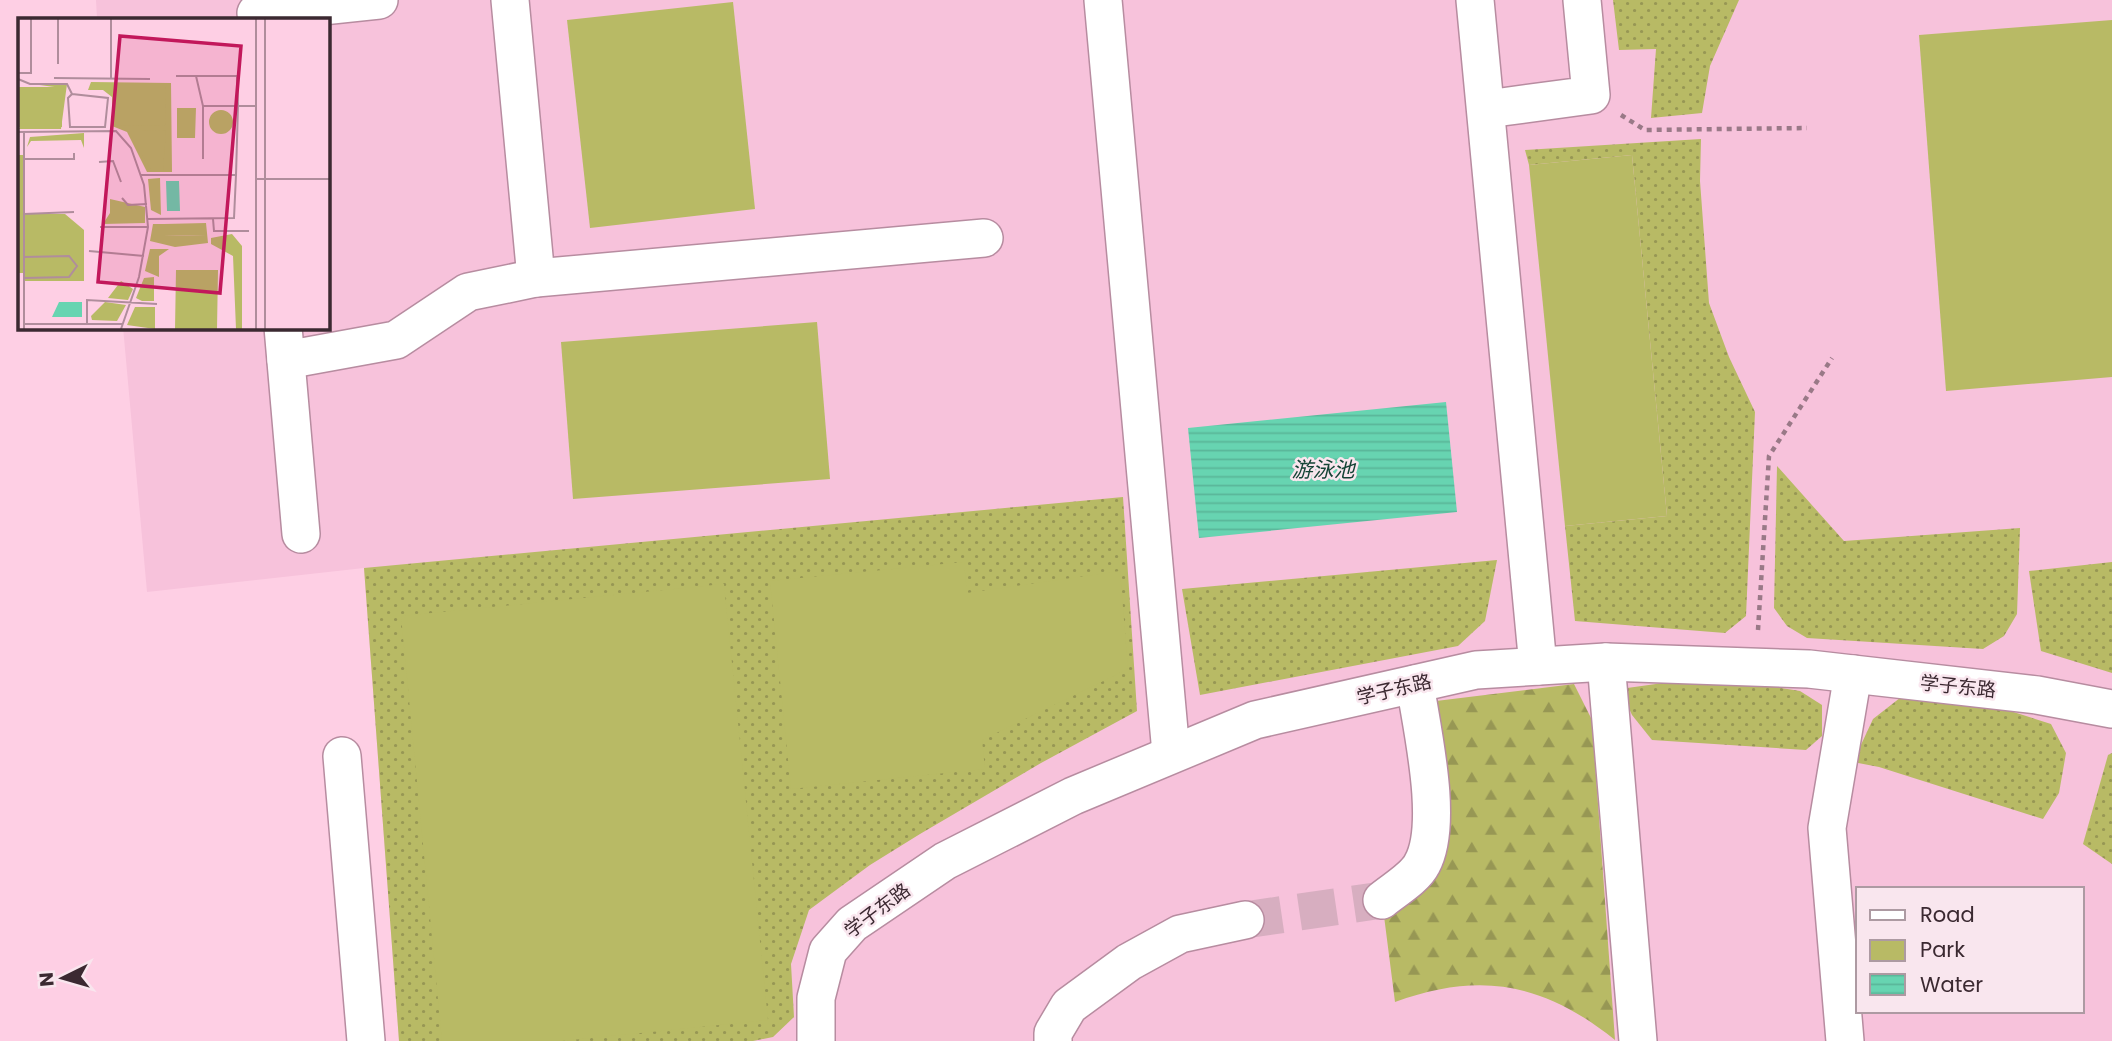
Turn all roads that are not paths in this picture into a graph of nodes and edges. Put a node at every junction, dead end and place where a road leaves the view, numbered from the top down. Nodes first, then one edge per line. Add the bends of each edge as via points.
1 (379, 0) edge
2 (510, 0) edge
3 (1103, 0) edge
4 (1475, 0) edge
5 (1582, 0) edge
6 (257, 18) edge
7 (1487, 109) junction
8 (984, 237) dead end
9 (536, 278) junction
10 (285, 344) edge
11 (301, 534) dead end
12 (1606, 662) junction
13 (1538, 666) junction
14 (1853, 674) junction
15 (1415, 684) junction
16 (2112, 709) edge
17 (1171, 754) junction
18 (342, 756) dead end
19 (1382, 900) tunnel mouth
20 (1245, 920) tunnel mouth
21 (366, 1041) edge
22 (816, 1041) edge
23 (1053, 1041) edge
24 (1638, 1041) edge
25 (1844, 1041) edge

1 - 6 lane via 256,13
2 - 9 lane
3 - 17 lane
4 - 7 lane
5 - 7 lane via 1591,95
7 - 13 lane
8 - 9 lane
9 - 10 lane via 468,292 396,340
10 - 11 lane
12 - 13 lane, 学子东路
12 - 14 lane, 学子东路
12 - 24 lane
13 - 15 lane, 学子东路 via 1476,670
14 - 16 lane, 学子东路 via 2037,695
14 - 25 lane via 1827,828
15 - 17 lane, 学子东路 via 1255,720
15 - 19 lane via 1430,790 1431,843 1421,867
17 - 22 lane, 学子东路 via 1073,796 945,861 852,924 828,951 816,998
18 - 21 lane
20 - 23 lane via 1180,934 1129,962 1069,1006

